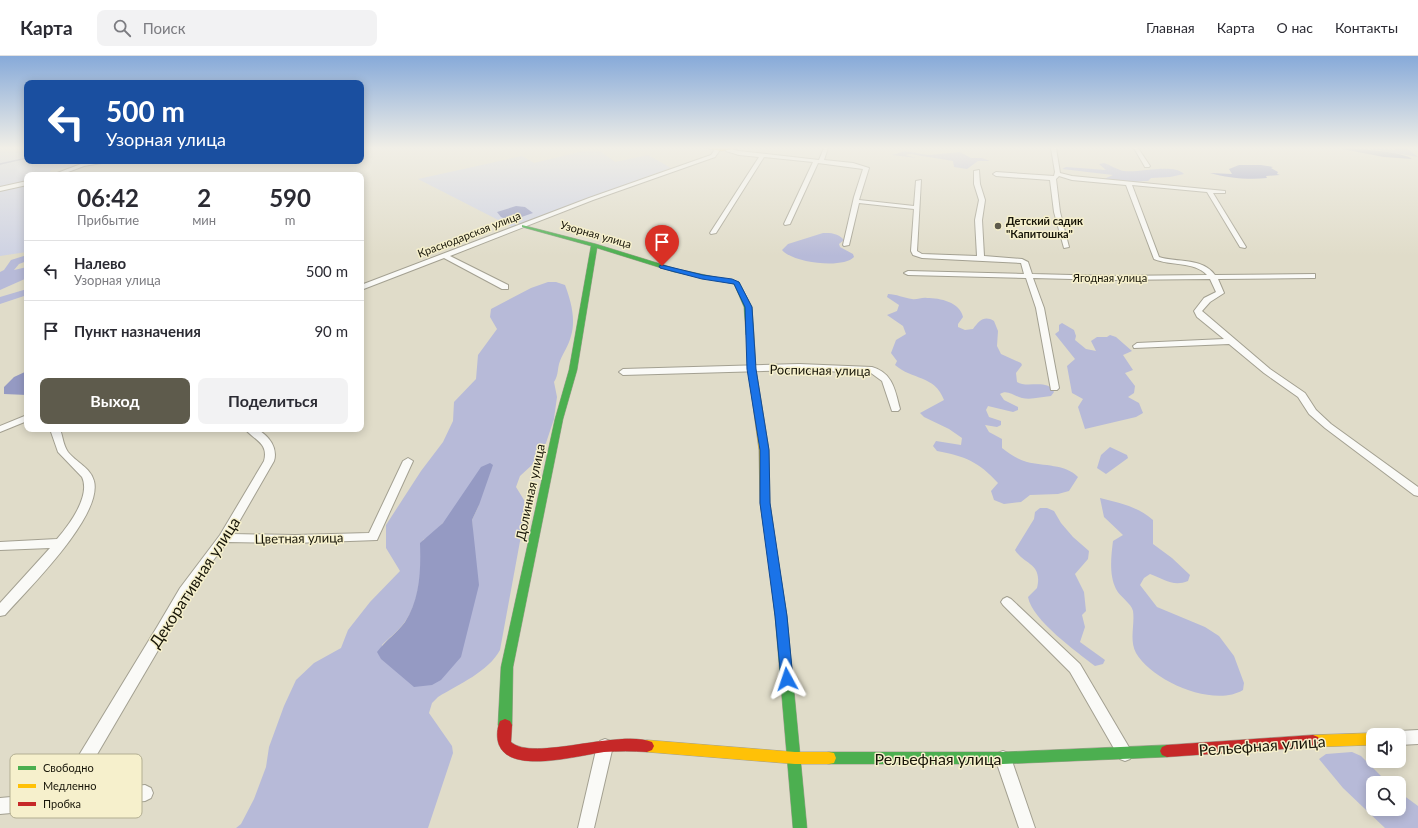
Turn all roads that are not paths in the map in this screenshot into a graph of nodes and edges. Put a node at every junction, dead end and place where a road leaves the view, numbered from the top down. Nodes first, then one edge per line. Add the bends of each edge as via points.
1 (22, 184) edge
2 (633, 184) edge
3 (744, 184) edge
4 (807, 184) edge
5 (862, 184) edge
6 (919, 184) edge
7 (977, 184) edge
8 (1056, 184) edge
9 (1128, 184) joint
10 (0, 189) edge
11 (1209, 191) junction
12 (1223, 192) dead end
13 (856, 201) junction
14 (917, 208) junction
15 (787, 224) dead end
16 (524, 226) junction
17 (713, 232) dead end
18 (846, 244) dead end
19 (594, 245) junction
20 (1066, 247) dead end
21 (1243, 247) dead end
22 (981, 255) junction
23 (444, 256) junction
24 (908, 272) dead end
25 (1027, 276) junction
26 (1213, 276) junction
27 (1312, 276) dead end
28 (364, 287) edge
29 (505, 287) dead end
30 (1231, 341) junction
31 (1137, 346) dead end
32 (752, 369) junction
33 (623, 372) dead end
34 (1054, 388) dead end
35 (895, 409) dead end
36 (24, 419) edge
37 (0, 429) edge
38 (56, 432) edge
39 (254, 432) edge
40 (408, 461) dead end
41 (1418, 492) edge
42 (224, 538) junction
43 (61, 543) junction
44 (0, 546) edge
45 (1008, 602) dead end
46 (0, 611) edge
47 (1418, 737) edge
48 (1406, 738) edge
49 (1366, 739) edge
50 (506, 746) joint
51 (605, 746) junction
52 (88, 754) edge
53 (1125, 754) junction
54 (795, 758) junction
55 (1003, 758) junction
56 (142, 793) edge
57 (145, 793) dead end
58 (10, 805) edge
59 (0, 806) edge
60 (586, 828) edge
61 (800, 828) edge
62 (1027, 828) edge

1 - 10 street
2 - 16 street, Краснодарская улица
3 - 17 street
4 - 15 street
5 - 13 street
6 - 14 street
7 - 22 street via 982,200 979,216
8 - 20 street via 1057,212
9 - 11 street
9 - 26 street via 1156,258 1170,263 1197,264 1208,269
11 - 12 street
11 - 21 street
13 - 14 street
13 - 18 street
14 - 22 street via 914,251 916,254
16 - 19 street, Узорная улица
16 - 23 street, Краснодарская улица
19 - 32 street, Узорная улица via 676,271 737,283 748,307
19 - 50 street, Долинная улица via 573,370 532,541 508,667 504,740
22 - 25 street via 1022,260
23 - 28 street, Краснодарская улица
23 - 29 street
24 - 25 street, Ягодная улица
25 - 26 street, Ягодная улица
25 - 34 street via 1037,295
26 - 27 street, Ягодная улица
26 - 30 street via 1220,293 1207,300 1198,312
30 - 31 street
30 - 41 street via 1267,371 1302,395 1312,412 1328,426
32 - 33 street, Росписная улица
32 - 35 street, Росписная улица via 812,367 879,372 888,379
32 - 54 street via 764,450 765,503 781,616
36 - 37 street
38 - 43 street via 63,452 83,471 90,489 79,518
39 - 42 street, Декоративная улица via 270,448 271,457
40 - 42 street, Цветная улица via 373,537
42 - 52 street, Декоративная улица via 173,610
43 - 44 street
43 - 46 street
45 - 53 street via 1075,668
47 - 48 street
49 - 53 street, Рельефная улица
50 - 51 street, Рельефная улица via 513,752 528,755
51 - 54 street, Рельефная улица via 640,746
51 - 60 street
53 - 55 street, Рельефная улица
54 - 55 street, Рельефная улица
54 - 61 street
55 - 62 street
56 - 57 street
58 - 59 street

